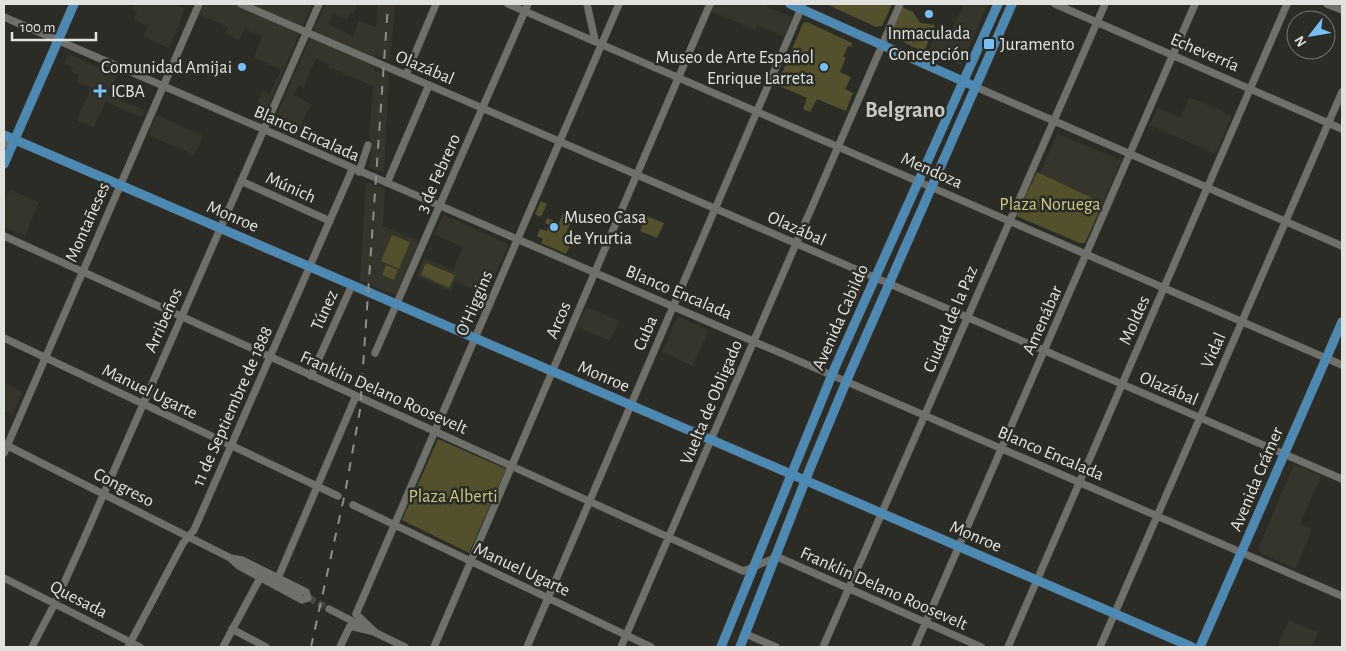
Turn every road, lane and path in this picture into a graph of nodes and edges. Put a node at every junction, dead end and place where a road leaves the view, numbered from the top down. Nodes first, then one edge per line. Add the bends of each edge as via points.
1 (74, 4) edge
2 (199, 4) edge
3 (241, 4) edge
4 (318, 4) edge
5 (436, 4) edge
6 (508, 4) edge
7 (587, 4) edge
8 (619, 4) edge
9 (710, 4) edge
10 (790, 4) edge
11 (900, 4) edge
12 (998, 4) edge
13 (1012, 4) edge
14 (1055, 4) edge
15 (1104, 4) edge
16 (1195, 4) edge
17 (1287, 4) edge
18 (1328, 4) edge
19 (802, 6) edge
20 (526, 7) edge
21 (1342, 10) edge
22 (4, 17) edge
23 (1097, 22) junction
24 (306, 33) junction
25 (58, 41) junction
26 (598, 42) junction
27 (882, 44) junction
28 (1173, 55) junction
29 (406, 75) junction
30 (679, 76) junction
31 (963, 81) junction
32 (429, 85) junction
33 (162, 86) junction
34 (974, 86) junction
35 (1250, 88) junction
36 (1342, 92) edge
37 (483, 108) junction
38 (758, 111) junction
39 (1054, 122) junction
40 (1328, 123) junction
41 (1342, 129) edge
42 (263, 130) junction
43 (4, 135) edge
44 (560, 142) junction
45 (10, 143) edge
46 (368, 145) dead end
47 (838, 146) junction
48 (1130, 155) junction
49 (4, 164) edge
50 (355, 171) junction
51 (637, 175) junction
52 (918, 180) junction
53 (241, 181) junction
54 (387, 183) junction
55 (120, 184) junction
56 (933, 186) junction
57 (1207, 188) junction
58 (440, 205) junction
59 (716, 209) junction
60 (330, 220) junction
61 (1009, 221) junction
62 (1286, 222) junction
63 (220, 228) junction
64 (4, 236) edge
65 (518, 239) junction
66 (796, 244) junction
67 (1342, 246) edge
68 (1087, 255) junction
69 (310, 267) junction
70 (82, 271) junction
71 (595, 273) junction
72 (874, 278) junction
73 (352, 285) junction
74 (889, 285) junction
75 (1164, 288) junction
76 (398, 304) junction
77 (673, 306) junction
78 (181, 316) junction
79 (967, 318) junction
80 (1242, 322) junction
81 (1342, 322) edge
82 (4, 338) edge
83 (475, 338) junction
84 (753, 340) junction
85 (1044, 352) junction
86 (375, 353) dead end
87 (44, 357) junction
88 (270, 357) junction
89 (1326, 359) junction
90 (1342, 365) edge
91 (552, 371) junction
92 (832, 374) junction
93 (311, 376) junction
94 (847, 381) junction
95 (1122, 384) junction
96 (356, 396) junction
97 (142, 404) junction
98 (631, 405) junction
99 (925, 415) junction
100 (1200, 417) junction
101 (435, 432) junction
102 (711, 439) junction
103 (231, 447) junction
104 (5, 448) edge
105 (1002, 448) junction
106 (1284, 454) junction
107 (513, 466) junction
108 (790, 474) junction
109 (1342, 479) edge
110 (805, 480) junction
111 (1081, 483) junction
112 (317, 487) junction
113 (103, 494) junction
114 (338, 496) dead end
115 (590, 501) junction
116 (353, 505) dead end
117 (882, 513) junction
118 (1158, 516) junction
119 (394, 525) junction
120 (189, 537) junction
121 (669, 537) junction
122 (960, 547) junction
123 (1242, 552) junction
124 (230, 558) junction
125 (775, 558) junction
126 (472, 561) junction
127 (752, 568) junction
128 (4, 578) edge
129 (260, 578) junction
130 (278, 578) junction
131 (1038, 580) junction
132 (848, 589) junction
133 (300, 594) tunnel mouth
134 (1342, 596) edge
135 (548, 597) junction
136 (55, 603) junction
137 (330, 609) tunnel mouth
138 (1115, 614) junction
139 (926, 623) junction
140 (232, 629) junction
141 (376, 633) junction
142 (746, 634) junction
143 (626, 635) junction
144 (129, 645) edge
145 (32, 647) edge
146 (140, 647) edge
147 (222, 647) edge
148 (266, 647) edge
149 (340, 647) edge
150 (406, 647) edge
151 (434, 647) edge
152 (527, 647) edge
153 (621, 647) edge
154 (651, 647) edge
155 (720, 647) edge
156 (740, 647) edge
157 (776, 647) edge
158 (823, 647) edge
159 (916, 647) edge
160 (981, 647) edge
161 (1008, 647) edge
162 (1100, 647) edge
163 (1192, 647) edge
164 (1200, 647) edge

1 - 25 main road
2 - 33 street, Montañeses
3 - 24 street, Olazábal
4 - 24 street, Arribeños
5 - 29 street
6 - 20 street, Mendoza
7 - 26 street
8 - 26 street, O'Higgins
9 - 30 street, Arcos
10 - 19 main road
11 - 27 street, Vuelta de Obligado
12 - 31 main road, Avenida Cabildo
13 - 34 main road, Avenida Cabildo
14 - 23 street, Echeverría
15 - 23 street, Ciudad de la Paz
16 - 28 street, Amenábar
17 - 35 street, Moldes
18 - 21 street
19 - 27 main road
19 - 38 street, Cuba
20 - 26 street, Mendoza
20 - 37 street, 3 de Febrero
22 - 25 street, Blanco Encalada
23 - 28 street, Echeverría
23 - 39 street, Ciudad de la Paz
24 - 29 street, Olazábal
24 - 42 street, Arribeños
25 - 33 street, Blanco Encalada
25 - 45 main road
26 - 30 street, Mendoza
26 - 44 street, O'Higgins
27 - 31 main road
27 - 47 street, Vuelta de Obligado
28 - 35 street, Echeverría
28 - 48 street, Amenábar
29 - 32 street, Olazábal
30 - 38 street, Mendoza
30 - 51 street, Arcos
31 - 34 main road
31 - 52 main road, Avenida Cabildo
32 - 37 street, Olazábal
32 - 54 street
33 - 42 street, Blanco Encalada
33 - 55 street, Montañeses
34 - 39 street
34 - 56 main road, Avenida Cabildo
35 - 40 street, Echeverría
35 - 57 street, Moldes
36 - 40 street, Vidal
37 - 44 street, Olazábal
37 - 58 street, 3 de Febrero
38 - 47 street, Mendoza
38 - 59 street, Cuba
39 - 48 street
39 - 61 street, Ciudad de la Paz
40 - 41 street, Echeverría
40 - 62 street, Vidal
42 - 50 street, Blanco Encalada
42 - 53 street, Arribeños
43 - 45 main road, Monroe
44 - 51 street, Olazábal
44 - 65 street, O'Higgins
45 - 49 main road
45 - 55 main road, Monroe
46 - 50 street, 11 de Septiembre de 1888
47 - 52 street, Mendoza
47 - 66 street, Vuelta de Obligado
48 - 57 street
48 - 68 street, Amenábar
50 - 54 street, Blanco Encalada
50 - 60 street, 11 de Septiembre de 1888
51 - 59 street, Olazábal
51 - 71 street, Arcos
52 - 56 street, Mendoza
52 - 72 main road, Avenida Cabildo
53 - 60 street, Múnich
53 - 63 street, Arribeños
54 - 58 street, Blanco Encalada
55 - 63 main road, Monroe
55 - 70 street, Montañeses
56 - 61 street, Mendoza
56 - 74 main road, Avenida Cabildo
57 - 62 street
57 - 75 street, Moldes
58 - 65 street, Blanco Encalada
58 - 76 street, 3 de Febrero
59 - 66 street, Olazábal
59 - 77 street, Cuba
60 - 69 street, 11 de Septiembre de 1888
61 - 68 street, Mendoza
61 - 79 street, Ciudad de la Paz
62 - 67 street
62 - 80 street, Vidal
63 - 69 main road, Monroe
63 - 78 street, Arribeños
64 - 70 street, Franklin Delano Roosevelt
65 - 71 street, Blanco Encalada
65 - 83 street, O'Higgins
66 - 72 street, Olazábal
66 - 84 street, Vuelta de Obligado
68 - 75 street, Mendoza
68 - 85 street, Amenábar
69 - 73 main road, Monroe
69 - 88 street, 11 de Septiembre de 1888
70 - 78 street, Franklin Delano Roosevelt
70 - 87 street, Montañeses
71 - 77 street, Blanco Encalada
71 - 91 street, Arcos
72 - 74 street, Olazábal
72 - 92 main road, Avenida Cabildo
73 - 76 main road, Monroe
73 - 93 street, Túnez
74 - 79 street, Olazábal
74 - 94 main road, Avenida Cabildo
75 - 80 street, Mendoza
75 - 95 street, Moldes
76 - 83 main road, Monroe
76 - 86 street, 3 de Febrero
77 - 84 street, Blanco Encalada
77 - 98 street, Cuba
78 - 88 street, Franklin Delano Roosevelt
78 - 97 street, Arribeños
79 - 85 street, Olazábal
79 - 99 street, Ciudad de la Paz
80 - 89 street, Mendoza
80 - 100 street, Vidal
81 - 89 main road, Avenida Crámer
82 - 87 street, Manuel Ugarte
83 - 91 main road, Monroe
83 - 101 street, O'Higgins
84 - 92 street, Blanco Encalada
84 - 102 street, Vuelta de Obligado
85 - 95 street, Olazábal
85 - 105 street, Amenábar
87 - 97 street, Manuel Ugarte
87 - 104 street, Montañeses
88 - 93 street, Franklin Delano Roosevelt
88 - 103 street, 11 de Septiembre de 1888
89 - 90 street, Mendoza
89 - 106 main road, Avenida Crámer
91 - 98 main road, Monroe
91 - 107 street, Arcos
92 - 94 street, Blanco Encalada
92 - 108 main road, Avenida Cabildo
93 - 96 street, Franklin Delano Roosevelt
94 - 99 street, Blanco Encalada
94 - 110 main road, Avenida Cabildo
95 - 100 street, Olazábal
95 - 111 street, Moldes
96 - 101 street, Franklin Delano Roosevelt
96 - 112 street
97 - 103 street, Manuel Ugarte
97 - 113 street, Arribeños
98 - 102 main road, Monroe
98 - 115 street, Cuba
99 - 105 street, Blanco Encalada
99 - 117 street, Ciudad de la Paz
100 - 106 street, Olazábal
100 - 118 street, Vidal
101 - 107 street, Franklin Delano Roosevelt
101 - 119 street, O'Higgins
102 - 108 main road, Monroe
102 - 121 street, Vuelta de Obligado
103 - 112 street, Manuel Ugarte
103 - 120 street, 11 de Septiembre de 1888
104 - 113 street, Congreso
105 - 111 street, Blanco Encalada
105 - 122 street, Amenábar
106 - 109 street, Olazábal
106 - 123 main road, Avenida Crámer
107 - 115 street, Franklin Delano Roosevelt
107 - 126 street, Arcos
108 - 110 main road, Monroe
108 - 127 main road, Avenida Cabildo
110 - 117 main road, Monroe
110 - 125 main road, Avenida Cabildo
111 - 118 street, Blanco Encalada
111 - 131 street, Moldes
112 - 114 street, Manuel Ugarte
112 - 130 street
113 - 120 street, Congreso
113 - 136 street, Arribeños
115 - 121 street, Franklin Delano Roosevelt
115 - 135 street, Cuba
116 - 119 street, Manuel Ugarte
117 - 122 main road, Monroe
117 - 132 street, Ciudad de la Paz
118 - 123 street, Blanco Encalada
118 - 138 street, Vidal
119 - 126 street, Manuel Ugarte
119 - 141 street, O'Higgins via 356,614
120 - 124 street, Congreso
120 - 144 street, 11 de Septiembre de 1888
121 - 127 street, Franklin Delano Roosevelt via 744,571
121 - 143 street, Vuelta de Obligado
122 - 131 main road, Monroe
122 - 139 street, Amenábar
123 - 134 street, Blanco Encalada
123 - 164 main road, Avenida Crámer
124 - 129 street, Congreso
124 - 130 street, Congreso via 242,560
124 - 133 street, Congreso
125 - 127 street
125 - 132 street, Franklin Delano Roosevelt
125 - 142 main road, Avenida Cabildo
126 - 135 street, Manuel Ugarte
126 - 151 street, Arcos
127 - 155 main road, Avenida Cabildo
128 - 136 street, Quesada
129 - 130 street, Congreso via 302,600 308,598 306,592
129 - 140 street
131 - 138 main road, Monroe
131 - 161 street, Moldes
132 - 139 street, Franklin Delano Roosevelt
132 - 158 street, Ciudad de la Paz
135 - 143 street, Manuel Ugarte
135 - 152 street, Cuba
136 - 144 street, Quesada
136 - 145 street, Arribeños
137 - 141 street
138 - 162 street, Vidal
138 - 163 main road, Monroe
139 - 159 street, Amenábar
139 - 160 street, Franklin Delano Roosevelt
140 - 147 street
140 - 148 street
141 - 149 street via 350,626
141 - 150 street
142 - 156 main road, Avenida Cabildo
142 - 157 street
143 - 153 street, Vuelta de Obligado
143 - 154 street, Manuel Ugarte
144 - 146 street, Quesada

